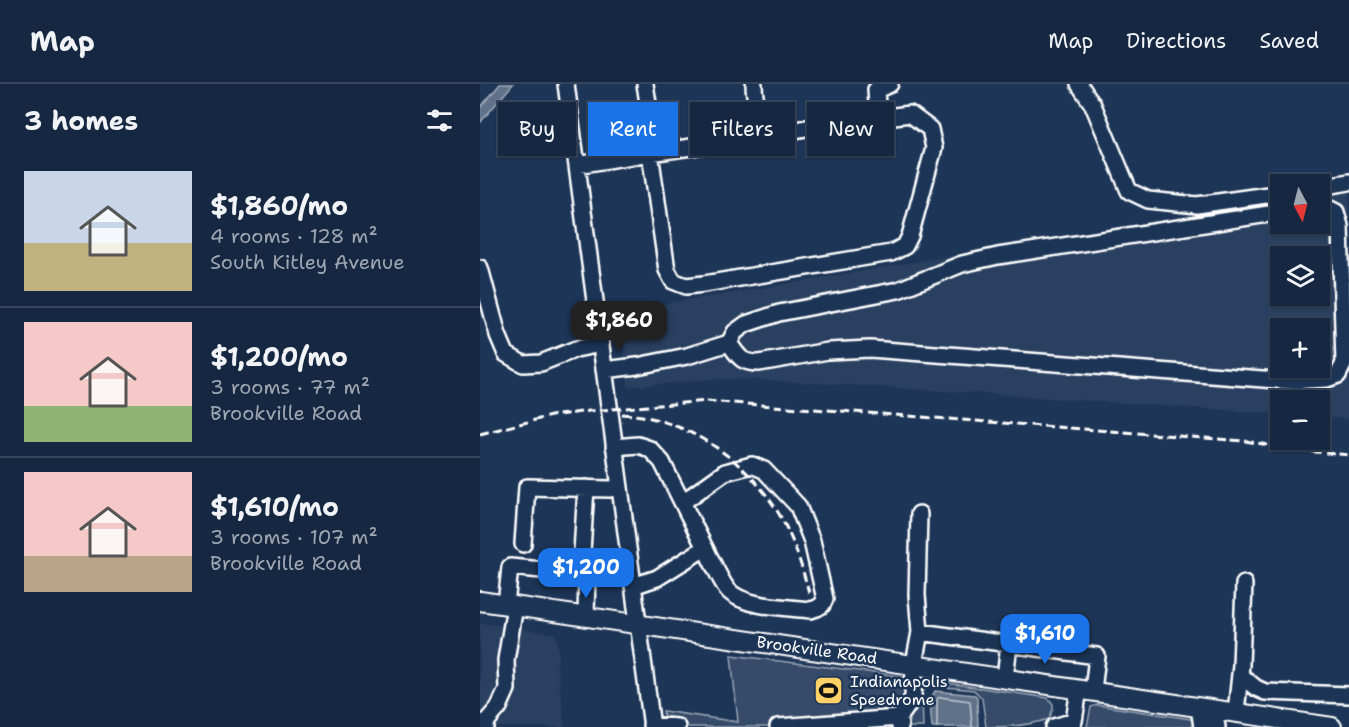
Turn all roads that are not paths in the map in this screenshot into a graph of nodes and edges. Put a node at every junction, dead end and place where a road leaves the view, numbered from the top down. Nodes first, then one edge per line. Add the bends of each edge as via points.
1 (566, 84) edge
2 (645, 84) edge
3 (754, 84) edge
4 (1079, 84) edge
5 (880, 86) edge
6 (648, 102) edge
7 (756, 102) edge
8 (879, 102) edge
9 (894, 116) edge
10 (632, 156) edge
11 (650, 156) edge
12 (577, 165) junction
13 (1349, 182) edge
14 (1330, 185) edge
15 (1270, 195) edge
16 (1330, 209) edge
17 (1270, 214) edge
18 (480, 268) edge
19 (729, 343) junction
20 (601, 344) junction
21 (604, 370) junction
22 (615, 447) junction
23 (586, 488) junction
24 (620, 488) junction
25 (683, 502) junction
26 (919, 514) dead end
27 (523, 544) dead end
28 (705, 548) junction
29 (582, 552) dead end
30 (587, 572) junction
31 (632, 578) junction
32 (1244, 584) dead end
33 (480, 601) edge
34 (510, 606) junction
35 (586, 617) junction
36 (638, 624) junction
37 (920, 632) junction
38 (1008, 644) junction
39 (914, 664) junction
40 (1240, 675) junction
41 (1005, 678) junction
42 (1086, 690) junction
43 (1349, 695) edge
44 (1236, 712) junction
45 (1210, 714) edge
46 (899, 723) edge
47 (652, 726) edge
48 (486, 727) edge
49 (677, 727) edge
50 (682, 727) edge
51 (778, 727) edge
52 (1054, 727) edge
53 (1202, 727) edge
54 (1330, 727) edge

1 - 12 street
2 - 6 street
3 - 7 street
4 - 15 street via 1093,105 1129,191 1149,200 1197,205
5 - 8 street
9 - 11 street via 910,114 930,129 934,148 910,236 905,246 891,254 705,284 686,286 673,281 667,270
10 - 12 street
12 - 20 street
13 - 14 street
16 - 19 street via 1340,226 1344,363 1338,375 1328,379 1290,381 870,349 750,363 740,360
17 - 19 street via 962,264 898,290 779,313 746,324
18 - 20 street via 506,354 523,364 541,363
19 - 21 street via 687,356
20 - 21 street
21 - 22 street
22 - 24 street
22 - 25 street via 638,445 650,449 662,462
23 - 24 street
23 - 27 street via 527,487
23 - 29 street
24 - 31 street
25 - 28 street
25 - 28 street via 725,472 752,465 764,470 798,506 812,541 825,599 811,610 746,601 728,590
26 - 37 street via 916,595
28 - 31 street via 657,578
30 - 31 street
30 - 34 street via 510,567
30 - 35 street
31 - 36 street
32 - 40 street
33 - 34 main road, Brookville Road
34 - 35 main road, Brookville Road
34 - 48 street via 507,689
35 - 36 main road, Brookville Road
36 - 39 main road, Brookville Road
36 - 47 street
37 - 38 street
37 - 39 street
38 - 41 street
38 - 42 street via 1097,656
39 - 41 main road, Brookville Road
39 - 46 street via 913,698
40 - 43 street via 1265,692
40 - 44 street
41 - 42 main road, Brookville Road
42 - 45 main road, Brookville Road
42 - 52 street via 1074,721
44 - 45 main road, Brookville Road
44 - 54 main road, Brookville Road
45 - 53 street
46 - 51 street
47 - 49 street
49 - 50 street

